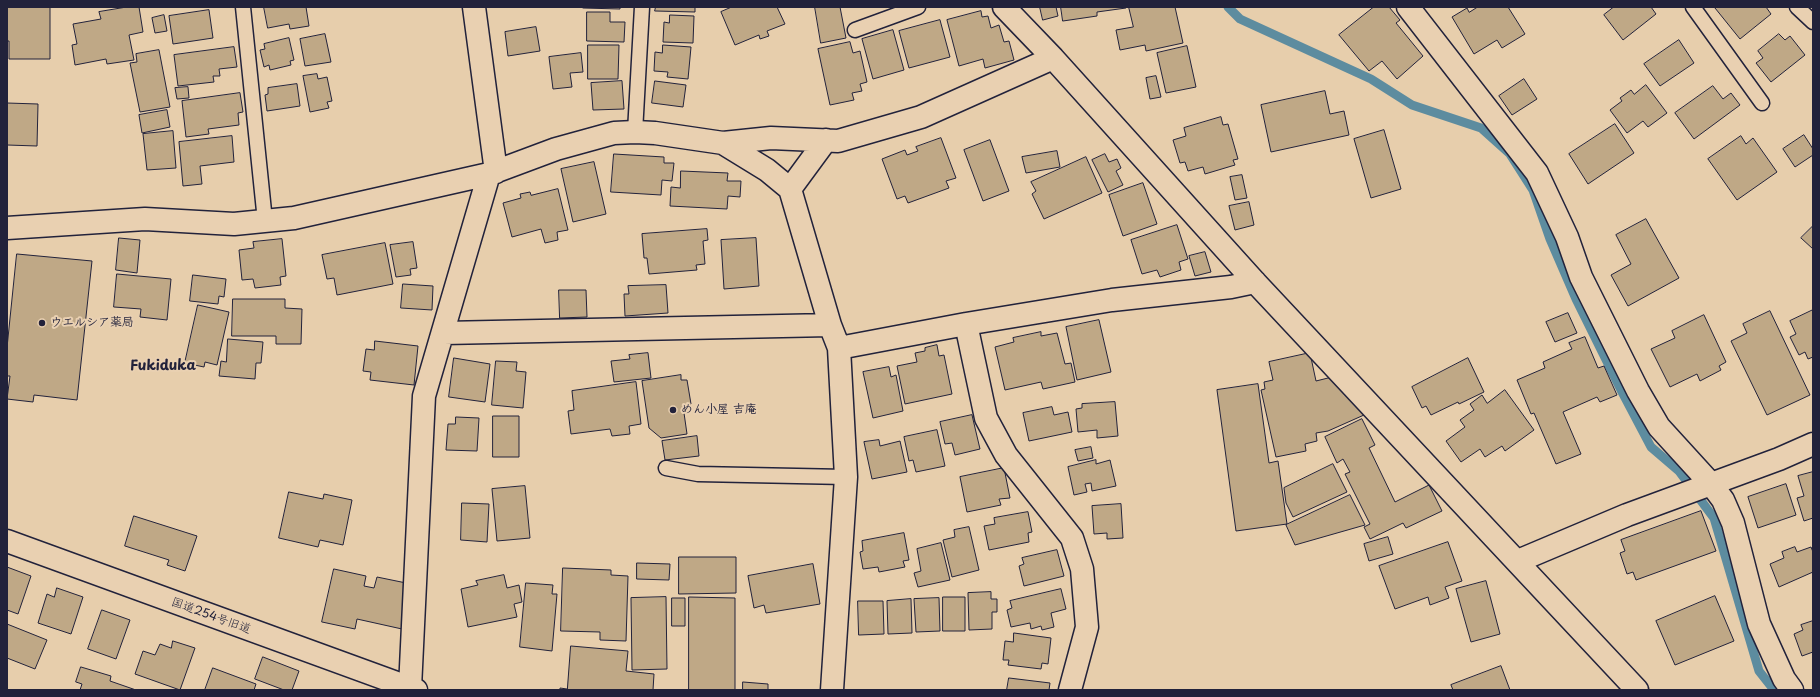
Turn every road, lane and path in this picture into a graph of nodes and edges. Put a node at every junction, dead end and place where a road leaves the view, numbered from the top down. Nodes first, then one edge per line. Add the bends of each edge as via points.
1 (243, 7) edge
2 (474, 7) edge
3 (642, 7) edge
4 (918, 7) edge
5 (1004, 7) edge
6 (1693, 7) edge
7 (1797, 7) edge
8 (1418, 10) edge
9 (1813, 22) edge
10 (855, 30) dead end
11 (1053, 58) junction
12 (1762, 103) dead end
13 (635, 132) junction
14 (826, 140) junction
15 (723, 143) junction
16 (493, 173) junction
17 (790, 189) junction
18 (265, 221) junction
19 (7, 228) edge
20 (1254, 282) junction
21 (966, 324) junction
22 (830, 325) junction
23 (444, 333) junction
24 (839, 348) junction
25 (1813, 444) edge
26 (666, 468) dead end
27 (846, 477) junction
28 (1711, 484) junction
29 (7, 541) edge
30 (1518, 561) junction
31 (413, 689) edge
32 (832, 690) edge
33 (1070, 690) edge
34 (1637, 690) edge
35 (1792, 690) edge

1 - 18 lane
2 - 16 street
3 - 13 lane
4 - 10 lane
5 - 11 street
6 - 12 lane
7 - 9 lane
8 - 28 street via 1537,173 1567,237 1581,277 1638,391 1659,427
11 - 14 street via 921,117 838,141
11 - 20 street
13 - 15 street
13 - 16 street via 614,133 594,138 556,149
14 - 15 street via 771,138
14 - 17 street
15 - 17 street via 767,170
16 - 18 street via 294,218
16 - 23 street
17 - 22 street
18 - 19 street via 234,224 145,218
20 - 21 street via 1232,287 1112,300
20 - 30 street
21 - 24 street
21 - 33 street via 986,418 1006,455 1072,538 1082,569 1087,627
22 - 23 street
22 - 24 street
23 - 31 street via 424,396
24 - 27 street
25 - 28 street
26 - 27 lane via 698,474
27 - 32 street
28 - 30 street
28 - 35 street via 1723,500 1733,523 1759,624
29 - 31 street, 国道254号旧道
30 - 34 street

